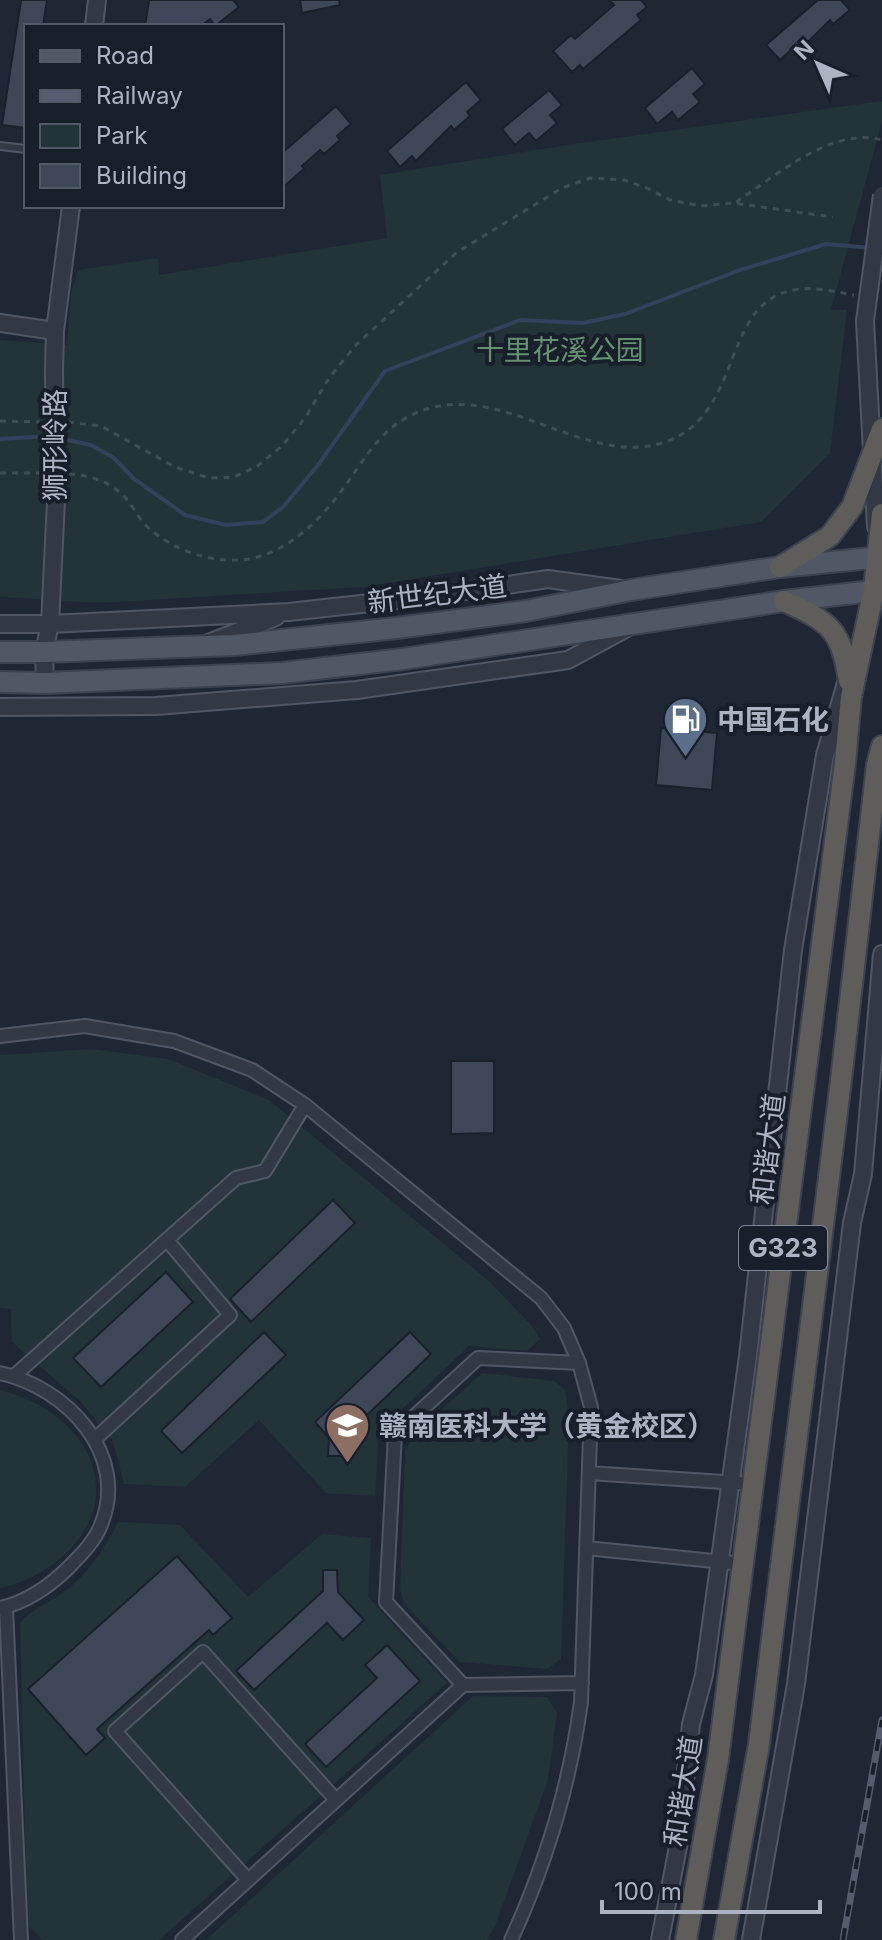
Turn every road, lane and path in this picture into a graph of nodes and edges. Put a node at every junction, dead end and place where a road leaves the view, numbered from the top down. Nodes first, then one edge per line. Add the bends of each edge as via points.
1 (97, 0) edge
2 (94, 24) edge
3 (882, 140) edge
4 (0, 146) edge
5 (24, 149) edge
6 (882, 195) edge
7 (733, 203) junction
8 (71, 208) edge
9 (833, 217) dead end
10 (855, 295) dead end
11 (0, 323) edge
12 (55, 331) junction
13 (0, 421) edge
14 (40, 422) dead end
15 (55, 422) dead end
16 (882, 429) edge
17 (873, 454) junction
18 (0, 473) edge
19 (42, 473) dead end
20 (57, 474) dead end
21 (882, 514) edge
22 (880, 556) edge
23 (780, 567) junction
24 (631, 590) junction
25 (878, 590) edge
26 (784, 601) junction
27 (289, 612) junction
28 (636, 623) junction
29 (0, 624) edge
30 (50, 624) junction
31 (201, 646) junction
32 (0, 652) edge
33 (44, 652) junction
34 (282, 673) junction
35 (0, 682) edge
36 (45, 683) junction
37 (850, 687) junction
38 (357, 690) junction
39 (0, 707) edge
40 (882, 746) edge
41 (882, 954) edge
42 (0, 1036) edge
43 (305, 1105) junction
44 (167, 1240) junction
45 (579, 1363) junction
46 (0, 1373) edge
47 (14, 1376) junction
48 (95, 1439) junction
49 (589, 1473) junction
50 (731, 1481) junction
51 (753, 1484) junction
52 (586, 1548) junction
53 (719, 1562) junction
54 (743, 1564) junction
55 (3, 1607) edge
56 (582, 1683) junction
57 (463, 1685) junction
58 (336, 1800) junction
59 (248, 1880) junction
60 (21, 1940) edge
61 (182, 1940) edge
62 (511, 1940) edge
63 (660, 1940) edge
64 (686, 1940) edge
65 (724, 1940) edge
66 (751, 1940) edge

1 - 2 street
3 - 7 path via 849,138 818,149
4 - 5 lane
6 - 17 street, bridge via 865,321
7 - 9 path
7 - 15 path via 701,206 670,200 624,180 590,178 562,188 456,253 356,345 282,446 234,477 209,478 175,467 101,426
8 - 12 street, 狮形岭路
10 - 20 path via 793,290 767,300 738,339 717,399 694,425 645,447 600,443 485,407 451,404 415,413 365,453 307,531 254,558 230,560 188,552 153,532 109,485 93,477
11 - 12 street
12 - 30 street, 狮形岭路, bridge
13 - 14 path
16 - 17 highway
17 - 22 street
17 - 23 highway via 852,507 830,536
18 - 19 path
21 - 22 highway, G323
22 - 23 main road, 新世纪大道
22 - 25 highway, 和谐大道 / G323
23 - 24 main road, 新世纪大道
24 - 27 street via 548,579
24 - 31 main road, 新世纪大道 via 411,626
25 - 26 main road, 新世纪大道
25 - 37 highway, 和谐大道 / G323
26 - 28 main road, 新世纪大道
26 - 37 highway via 833,629 844,652
27 - 30 street
27 - 31 street
28 - 34 main road, 新世纪大道
28 - 38 street via 568,660
29 - 30 street
30 - 33 street, 狮形岭路
31 - 33 main road, 新世纪大道
32 - 33 main road, 新世纪大道
33 - 36 street, 狮形岭路
34 - 36 main road, 新世纪大道
34 - 38 street
35 - 36 main road, 新世纪大道
37 - 50 street via 825,755 793,950
37 - 51 highway, 和谐大道 / G323 via 845,763
38 - 39 street via 156,706
40 - 65 highway, G323 via 759,1744
41 - 66 street via 863,1174 852,1223 796,1684
42 - 43 street via 85,1026 174,1041 252,1070
43 - 44 street via 265,1171 236,1178
43 - 45 street via 541,1298 564,1328
44 - 47 street
44 - 48 street via 230,1315
45 - 49 street via 591,1407
45 - 57 street via 478,1358 395,1434 386,1602
46 - 47 street
47 - 48 street via 46,1391
48 - 55 street via 108,1485 101,1526 62,1575
49 - 50 street
49 - 52 street
50 - 51 street
50 - 53 street
51 - 54 highway, 和谐大道 / G323
52 - 53 street
52 - 56 street
53 - 54 street
53 - 63 street
54 - 64 highway, 和谐大道 / G323 via 718,1759
55 - 60 street
56 - 57 street
56 - 62 street via 574,1751 529,1901
57 - 58 street
58 - 59 street
58 - 59 street via 203,1652 115,1731
59 - 61 street

